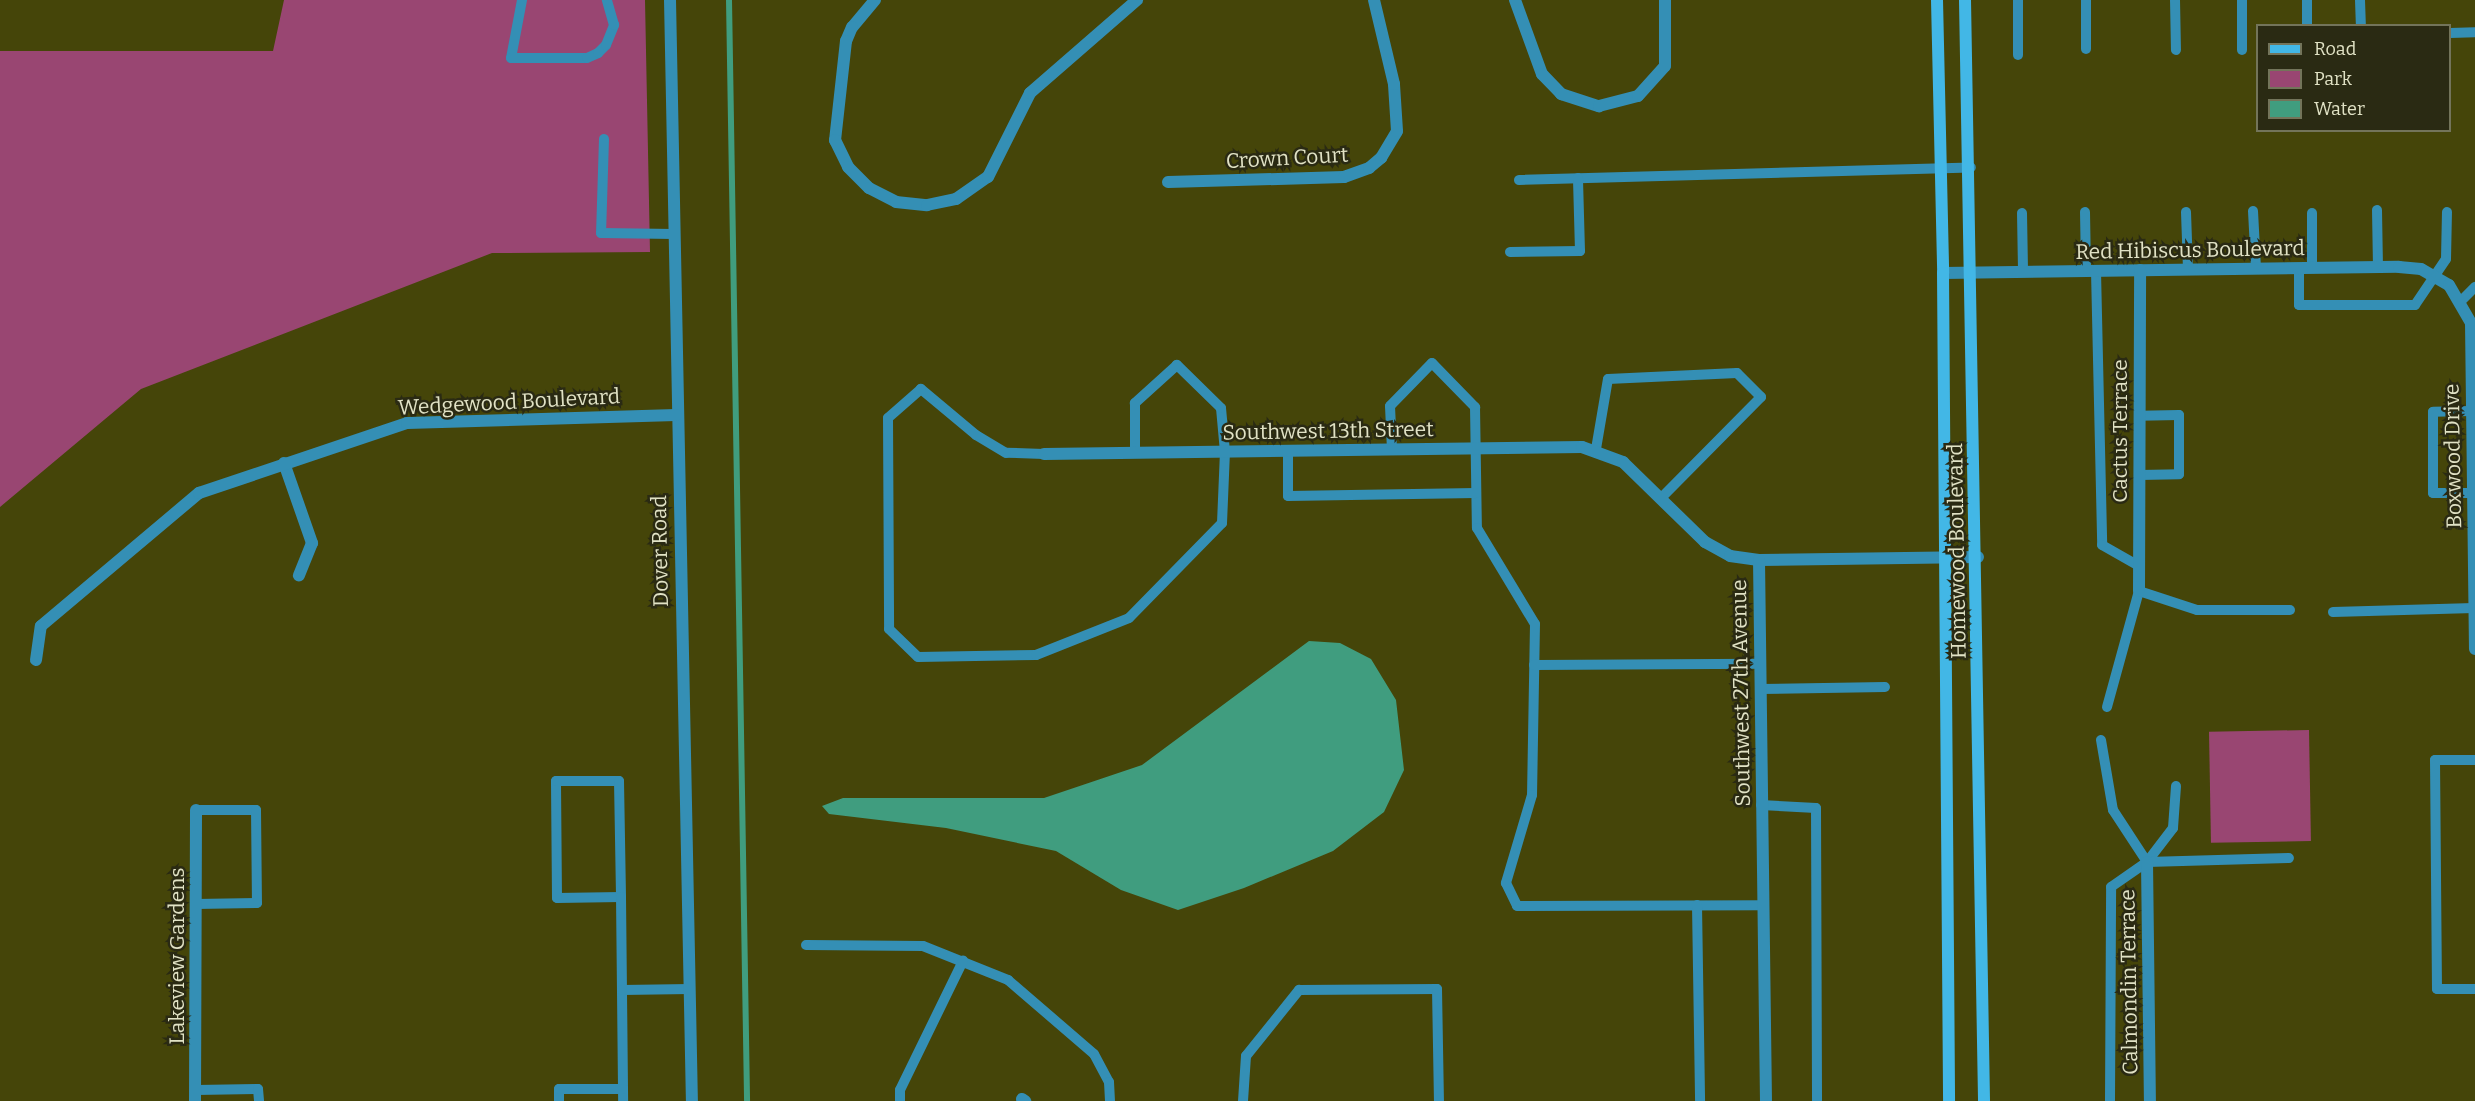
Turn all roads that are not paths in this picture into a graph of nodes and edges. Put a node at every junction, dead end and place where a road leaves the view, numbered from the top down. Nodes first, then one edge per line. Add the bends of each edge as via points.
1 (522, 0) edge
2 (607, 0) edge
3 (670, 0) edge
4 (875, 0) edge
5 (1137, 0) edge
6 (1374, 0) edge
7 (1515, 0) edge
8 (1665, 0) edge
9 (1937, 0) edge
10 (1965, 0) edge
11 (2018, 0) edge
12 (2086, 0) edge
13 (2175, 0) edge
14 (2242, 0) edge
15 (2307, 0) edge
16 (2360, 0) edge
17 (2307, 24) edge
18 (2361, 24) edge
19 (2475, 32) edge
20 (2451, 33) edge
21 (2086, 49) dead end
22 (2176, 50) dead end
23 (2242, 50) dead end
24 (2018, 55) dead end
25 (604, 139) dead end
26 (1971, 167) junction
27 (1938, 168) junction
28 (1578, 178) junction
29 (1519, 180) dead end
30 (1168, 182) dead end
31 (2377, 210) dead end
32 (2253, 211) dead end
33 (2085, 212) dead end
34 (2186, 212) dead end
35 (2447, 212) dead end
36 (2022, 213) dead end
37 (2312, 213) dead end
38 (674, 234) junction
39 (1510, 252) dead end
40 (2378, 267) junction
41 (2256, 268) junction
42 (2299, 268) junction
43 (2312, 268) junction
44 (2188, 269) junction
45 (2140, 270) junction
46 (2091, 271) junction
47 (2023, 272) junction
48 (1943, 273) junction
49 (1971, 273) junction
50 (2436, 276) junction
51 (2475, 287) edge
52 (2461, 301) junction
53 (2472, 411) junction
54 (676, 415) junction
55 (2140, 416) junction
56 (1478, 448) junction
57 (1596, 449) junction
58 (1392, 450) junction
59 (1288, 451) junction
60 (1226, 452) junction
61 (1135, 453) junction
62 (1044, 454) joint
63 (1610, 454) joint
64 (284, 463) junction
65 (2140, 475) junction
66 (1476, 493) junction
67 (2473, 494) junction
68 (1661, 498) junction
69 (1944, 557) junction
70 (1978, 557) junction
71 (1759, 560) junction
72 (2139, 566) junction
73 (299, 576) dead end
74 (2475, 578) edge
75 (2139, 591) junction
76 (2474, 608) edge
77 (2290, 610) dead end
78 (2333, 612) dead end
79 (2475, 648) edge
80 (36, 660) dead end
81 (1760, 664) junction
82 (1534, 665) junction
83 (1885, 687) dead end
84 (1760, 689) junction
85 (2107, 707) dead end
86 (2101, 740) dead end
87 (2475, 760) edge
88 (2176, 786) dead end
89 (1761, 805) junction
90 (196, 810) joint
91 (2289, 858) dead end
92 (2147, 861) junction
93 (621, 897) junction
94 (196, 904) junction
95 (1697, 905) junction
96 (1762, 905) junction
97 (806, 945) dead end
98 (963, 961) junction
99 (2475, 989) edge
100 (622, 990) junction
101 (690, 990) junction
102 (623, 1089) junction
103 (195, 1095) edge
104 (259, 1101) edge
105 (559, 1101) edge
106 (623, 1101) edge
107 (692, 1101) edge
108 (900, 1101) edge
109 (1110, 1101) edge
110 (1243, 1101) edge
111 (1439, 1101) edge
112 (1700, 1101) edge
113 (1766, 1101) edge
114 (1817, 1101) edge
115 (1949, 1101) edge
116 (1984, 1101) edge
117 (2109, 1101) edge
118 (2151, 1101) edge

1 - 2 lane via 510,58 587,58 598,53 614,25
3 - 38 street, Dover Road
4 - 5 street via 852,27 846,41 835,140 848,167 869,188 896,202 927,205 956,199 988,177 1030,93
6 - 30 street, Crown Court via 1394,84 1397,131 1381,158 1369,168 1344,177
7 - 8 street via 1542,74 1567,97 1599,106 1638,96 1665,66
9 - 27 street, Homewood Boulevard
10 - 26 street, Homewood Boulevard
11 - 24 lane
12 - 21 lane
13 - 22 lane
14 - 23 lane
15 - 17 lane
16 - 18 lane
19 - 20 lane
25 - 38 lane via 602,233
26 - 27 lane
26 - 49 street, Homewood Boulevard
27 - 28 lane
27 - 48 street, Homewood Boulevard
28 - 29 lane
28 - 39 lane via 1580,252
31 - 40 lane
32 - 41 lane
33 - 46 lane
34 - 44 lane
35 - 50 lane via 2446,259
36 - 47 lane
37 - 43 lane
38 - 54 street, Dover Road
40 - 43 street, Red Hibiscus Boulevard
40 - 50 street, Red Hibiscus Boulevard via 2421,269
41 - 42 street, Red Hibiscus Boulevard
41 - 44 street, Red Hibiscus Boulevard
42 - 43 street, Red Hibiscus Boulevard
42 - 50 lane via 2299,305 2415,305
44 - 45 street, Red Hibiscus Boulevard
45 - 46 street, Red Hibiscus Boulevard
45 - 55 street, Cactus Terrace
46 - 47 street, Red Hibiscus Boulevard
46 - 72 lane via 2102,545
47 - 49 street, Red Hibiscus Boulevard
48 - 49 street, Red Hibiscus Boulevard
48 - 69 street, Homewood Boulevard
49 - 70 street, Homewood Boulevard
50 - 52 street, Boxwood Drive
51 - 52 lane
52 - 53 street, Boxwood Drive via 2471,323
53 - 67 street, Boxwood Drive
53 - 67 lane via 2433,412 2433,494
54 - 64 street, Wedgewood Boulevard via 407,423
54 - 101 street, Dover Road
55 - 65 street, Cactus Terrace
55 - 65 lane via 2179,415 2179,474
56 - 57 street, Southwest 13th Street
56 - 58 street, Southwest 13th Street
56 - 58 lane via 1476,407 1432,363 1390,406
56 - 66 lane
57 - 63 street, Southwest 13th Street
57 - 68 lane via 1608,379 1737,373 1761,397
58 - 59 street, Southwest 13th Street
59 - 60 street, Southwest 13th Street
59 - 66 lane via 1288,496
60 - 61 street, Southwest 13th Street
60 - 61 lane via 1221,408 1177,365 1135,403
60 - 62 lane via 1222,523 1129,618 1036,655 918,657 890,629 888,418 921,389 976,435 1006,453
61 - 62 street, Southwest 13th Street
63 - 68 street, Southwest 27th Avenue
64 - 73 street via 312,543
64 - 80 street, Wedgewood Boulevard via 199,493 188,501 42,626
65 - 72 street, Cactus Terrace
66 - 82 lane via 1477,528 1534,624
67 - 74 street, Boxwood Drive
68 - 71 street, Southwest 27th Avenue via 1717,550
69 - 70 street
69 - 71 street
69 - 115 street, Homewood Boulevard
70 - 116 street, Homewood Boulevard
71 - 81 street, Southwest 27th Avenue
72 - 75 street, Cactus Terrace
74 - 76 street, Boxwood Drive
75 - 77 lane via 2197,610
75 - 85 lane
76 - 78 lane
76 - 79 street, Boxwood Drive
81 - 82 lane
81 - 84 street, Southwest 27th Avenue
82 - 95 lane via 1532,795 1506,883 1517,906
83 - 84 lane
84 - 89 street, Southwest 27th Avenue
86 - 92 lane via 2113,810
87 - 99 lane via 2435,760 2437,989
88 - 92 lane via 2173,828
89 - 96 street, Southwest 27th Avenue
89 - 114 lane via 1816,808
90 - 94 street, Lakeview Gardens
90 - 94 lane via 256,810 257,903
91 - 92 lane
92 - 117 lane via 2111,887
92 - 118 street, Calmondin Terrace
93 - 93 lane via 557,898 556,781 619,781
93 - 100 lane
94 - 103 street, Lakeview Gardens
95 - 96 lane
95 - 112 lane
96 - 113 street, Southwest 27th Avenue
97 - 98 lane via 923,946
98 - 108 lane via 900,1090
98 - 109 lane via 1008,980 1094,1054 1109,1082
100 - 101 lane
100 - 102 lane
101 - 107 street, Dover Road
102 - 105 lane via 559,1089
102 - 106 lane
103 - 104 lane via 258,1089
110 - 111 lane via 1246,1056 1299,990 1437,990

